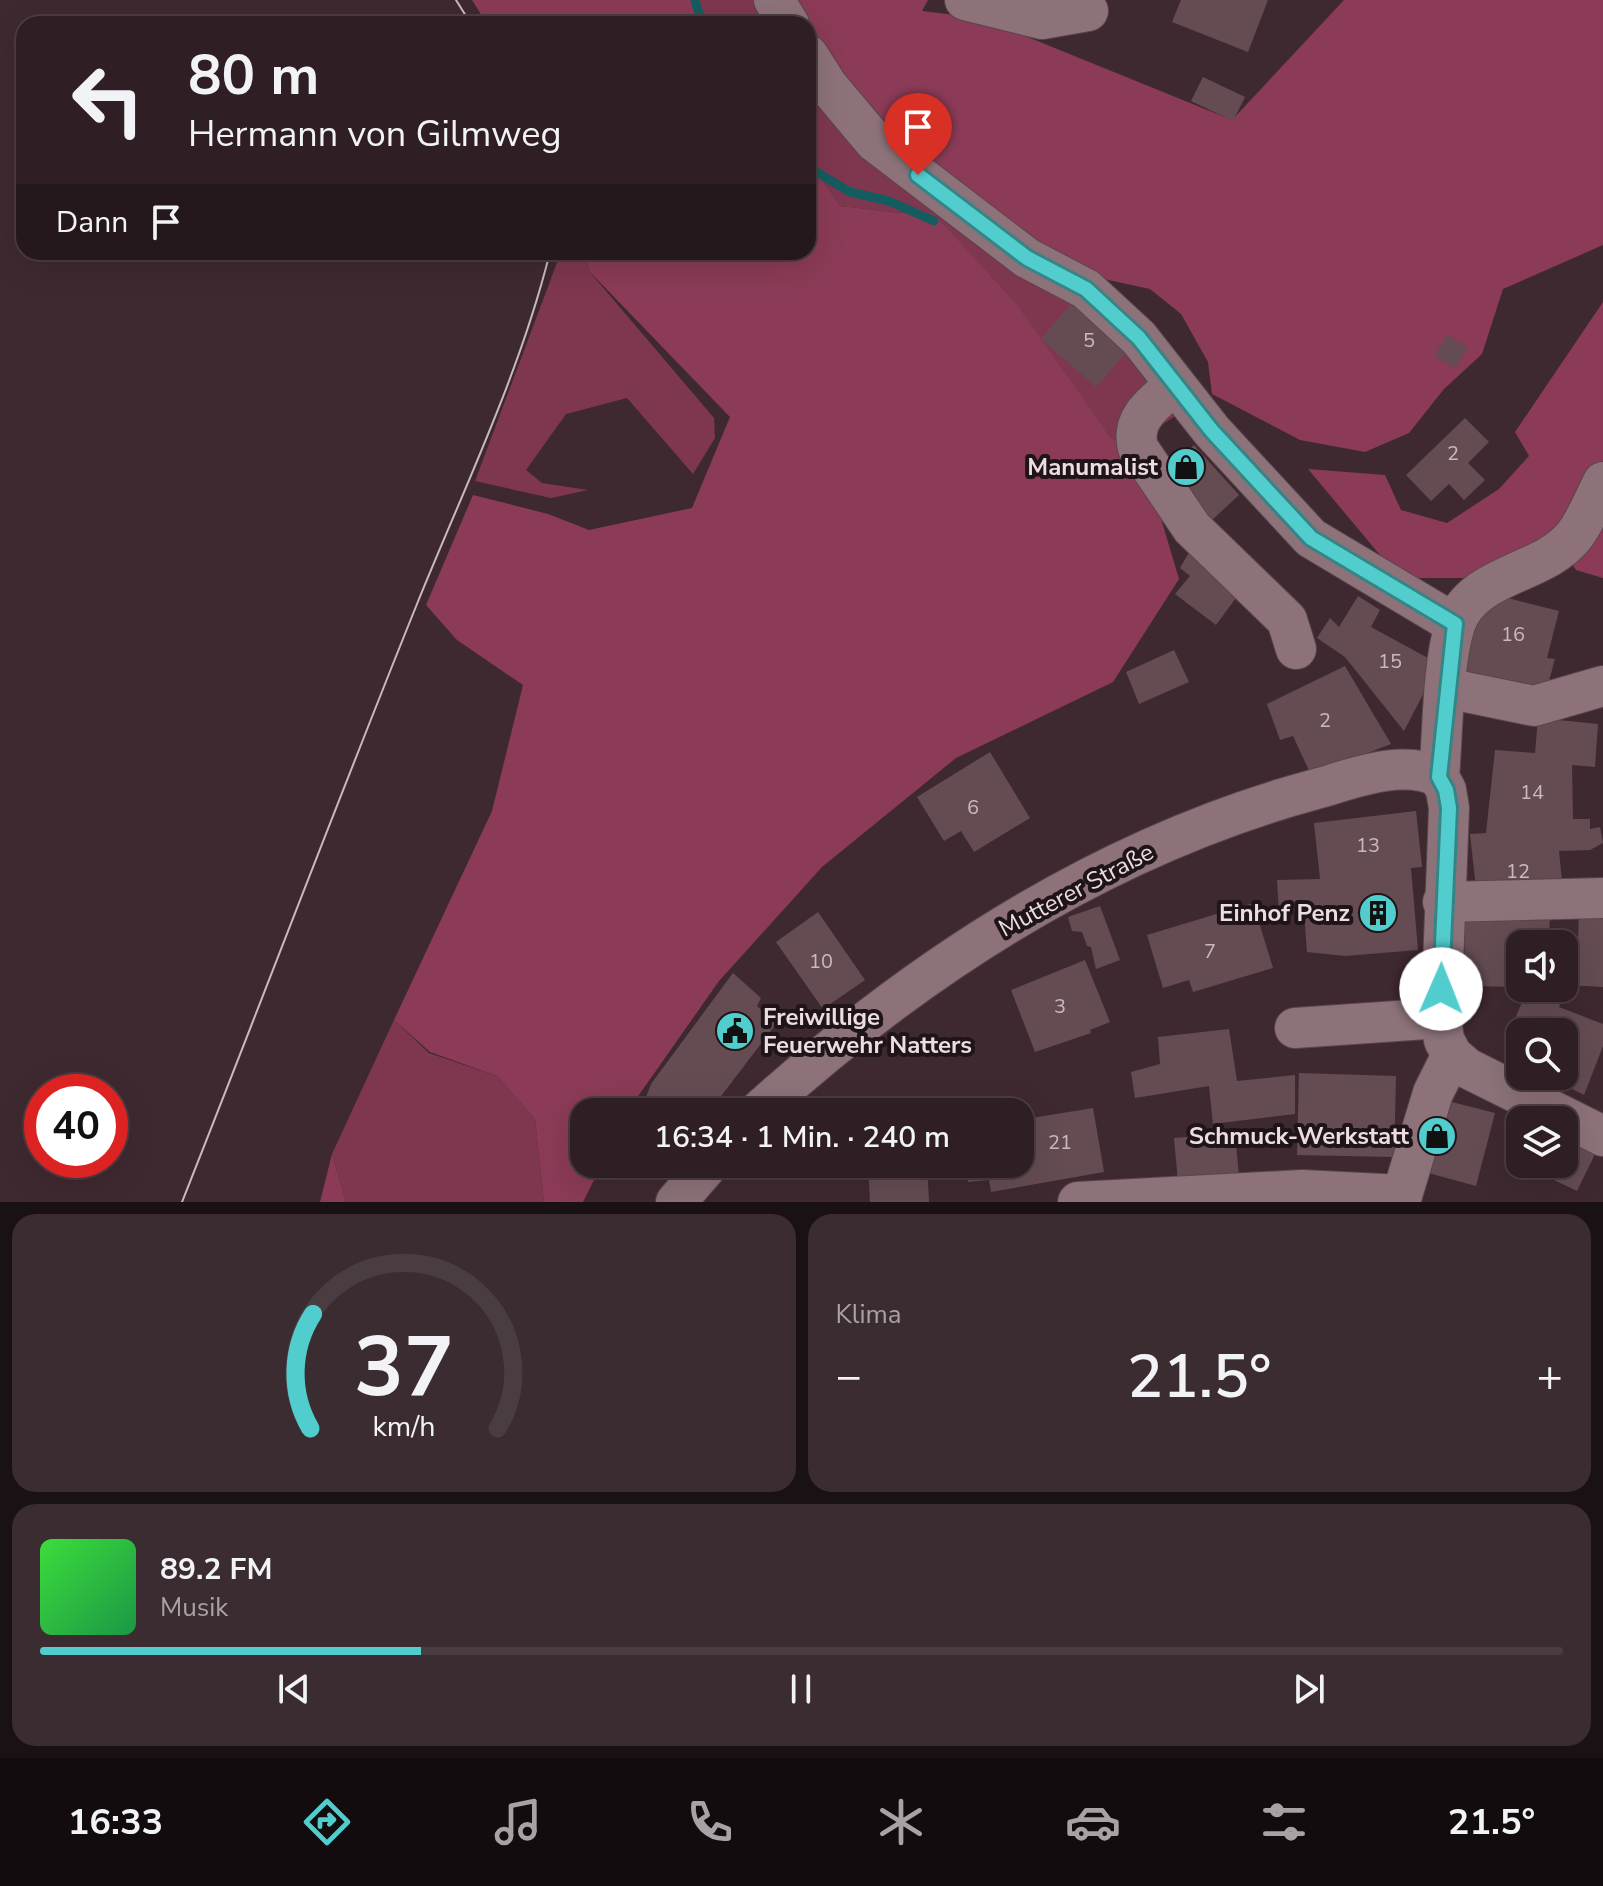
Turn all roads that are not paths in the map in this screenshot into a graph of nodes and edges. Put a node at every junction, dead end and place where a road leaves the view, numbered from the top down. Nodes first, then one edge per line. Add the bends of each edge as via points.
1 (965, 0) edge
2 (1088, 11) dead end
3 (816, 68) edge
4 (1175, 385) junction
5 (1603, 482) edge
6 (1455, 624) junction
7 (1296, 649) dead end
8 (1603, 686) edge
9 (1446, 688) junction
10 (1439, 777) junction
11 (1603, 898) edge
12 (1443, 902) junction
13 (1441, 1018) junction
14 (1295, 1028) dead end
15 (1452, 1055) junction
16 (774, 1098) edge
17 (1603, 1136) edge
18 (697, 1178) edge
19 (1401, 1198) edge
20 (676, 1202) edge
21 (1078, 1202) edge

1 - 2 street via 1042,19
3 - 4 street via 874,141 1027,258 1086,289 1139,338
4 - 6 street via 1311,538
4 - 7 street via 1142,415 1135,436 1138,448 1192,528 1287,620
5 - 6 street via 1574,536 1538,564 1493,583 1469,602
6 - 9 street
8 - 9 street via 1534,706
9 - 10 street
10 - 12 street via 1449,808
10 - 16 street, Mutterer Straße via 1413,768 1349,780 1242,810 1118,863 902,991
11 - 12 street
12 - 13 street
13 - 14 street
13 - 15 street
15 - 17 street via 1495,1084
15 - 19 street via 1433,1093
18 - 20 street
19 - 21 street via 1302,1190

